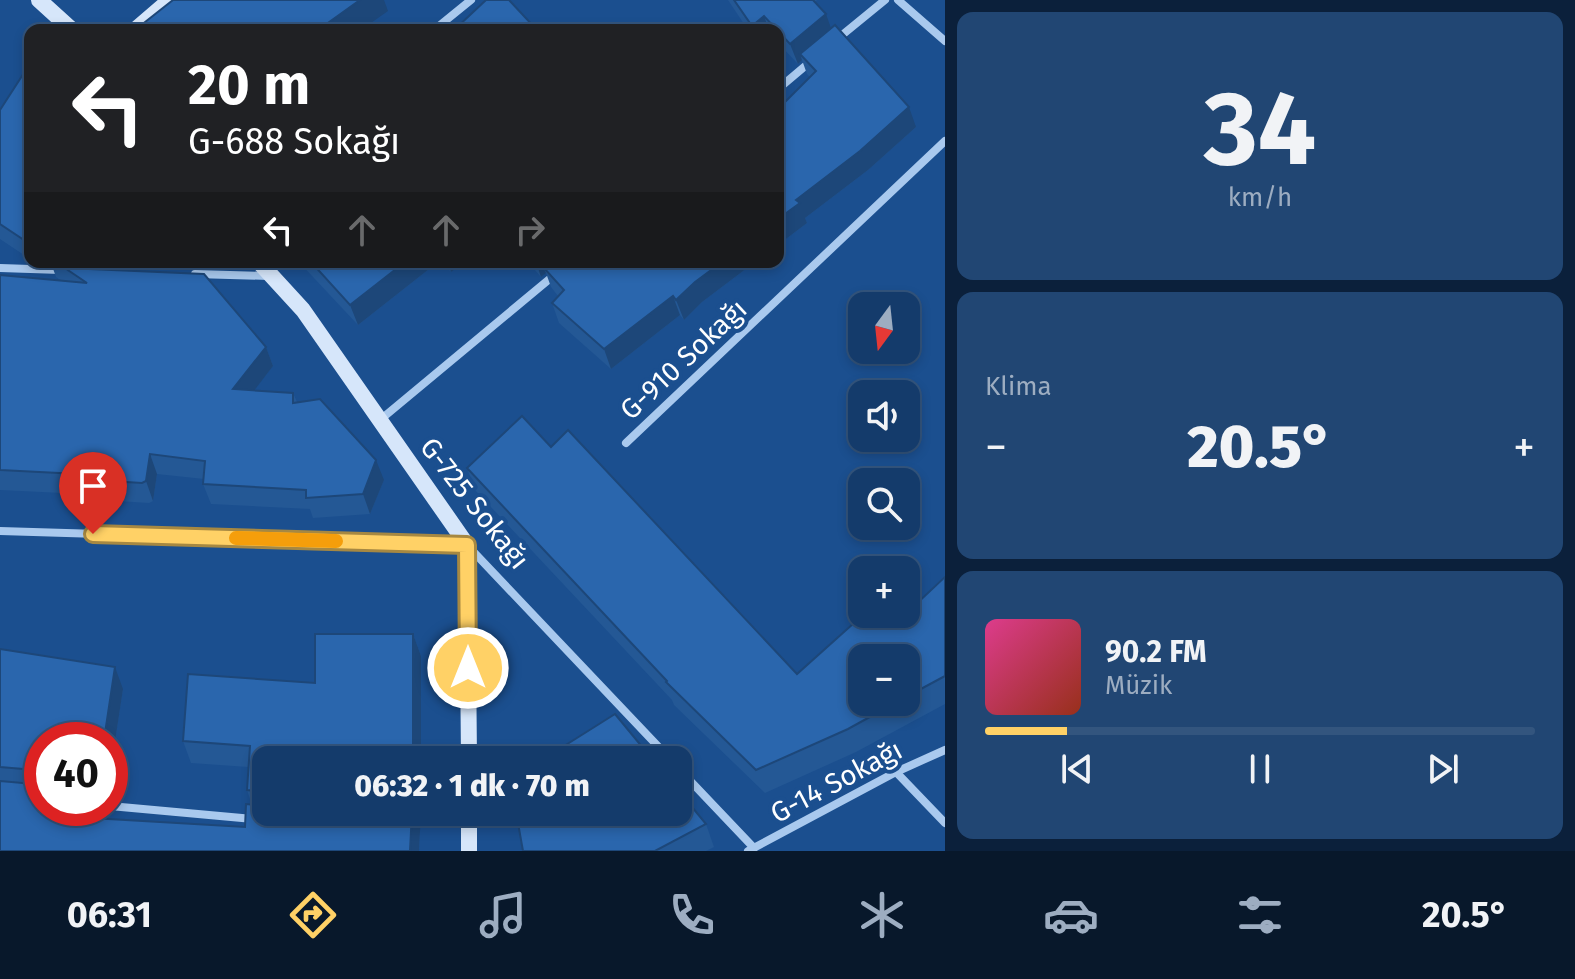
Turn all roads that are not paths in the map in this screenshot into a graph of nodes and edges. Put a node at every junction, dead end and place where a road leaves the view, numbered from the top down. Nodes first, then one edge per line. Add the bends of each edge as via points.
1 (39, 0) edge
2 (170, 0) edge
3 (471, 0) edge
4 (885, 0) edge
5 (898, 0) edge
6 (65, 24) edge
7 (142, 24) edge
8 (441, 24) edge
9 (945, 41) edge
10 (825, 49) edge
11 (814, 59) edge
12 (784, 84) edge
13 (945, 141) edge
14 (0, 268) edge
15 (264, 268) edge
16 (563, 268) edge
17 (64, 270) edge
18 (191, 274) edge
19 (270, 276) junction
20 (379, 421) junction
21 (626, 443) dead end
22 (0, 531) edge
23 (467, 545) junction
24 (469, 746) edge
25 (658, 746) edge
26 (945, 750) edge
27 (896, 772) junction
28 (692, 784) edge
29 (128, 808) edge
30 (252, 819) edge
31 (945, 823) edge
32 (469, 826) edge
33 (751, 850) edge
34 (469, 851) edge

1 - 6 street
2 - 7 street
3 - 8 street
4 - 10 street
5 - 9 street
11 - 12 street
13 - 21 street, G-910 Sokağı
14 - 17 street
15 - 19 street, G-725 Sokağı
16 - 20 street
18 - 19 street
19 - 20 street, G-725 Sokağı via 303,310
20 - 23 street, G-725 Sokağı
22 - 23 street
23 - 24 street
23 - 25 street, G-725 Sokağı
26 - 27 street, G-14 Sokağı
27 - 31 street
27 - 33 street, G-14 Sokağı
28 - 33 street
29 - 30 street
32 - 34 street

